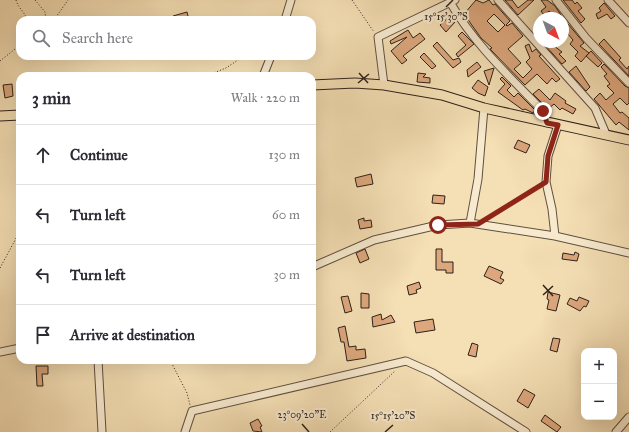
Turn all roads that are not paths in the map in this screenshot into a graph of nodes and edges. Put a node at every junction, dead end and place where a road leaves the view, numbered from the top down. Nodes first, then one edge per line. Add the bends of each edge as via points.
1 (291, 0) edge
2 (498, 0) edge
3 (556, 0) edge
4 (608, 0) edge
5 (452, 1) edge
6 (286, 16) edge
7 (629, 23) edge
8 (269, 60) edge
9 (265, 72) edge
10 (629, 83) edge
11 (316, 85) edge
12 (384, 85) junction
13 (484, 108) junction
14 (16, 115) edge
15 (0, 116) edge
16 (547, 123) junction
17 (558, 125) junction
18 (606, 134) junction
19 (629, 140) edge
20 (474, 224) junction
21 (555, 236) junction
22 (629, 253) edge
23 (316, 265) edge
24 (16, 349) edge
25 (0, 352) edge
26 (98, 364) edge
27 (629, 416) edge
28 (102, 432) edge
29 (185, 432) edge
30 (526, 432) edge
31 (616, 432) edge

1 - 6 street
2 - 18 street via 594,108
3 - 10 street via 586,38
4 - 7 street
5 - 12 street via 378,37
5 - 16 street via 461,21 481,47 543,111
8 - 9 street
11 - 12 main road
12 - 13 main road via 442,95
13 - 16 main road
13 - 20 street
14 - 15 main road
16 - 17 main road
17 - 18 main road
17 - 21 street via 548,156 546,182
18 - 19 main road
20 - 21 street
20 - 23 street via 438,225 374,240
21 - 22 street
24 - 25 street
26 - 28 street
27 - 31 street
29 - 30 street via 192,411 406,361 433,374

